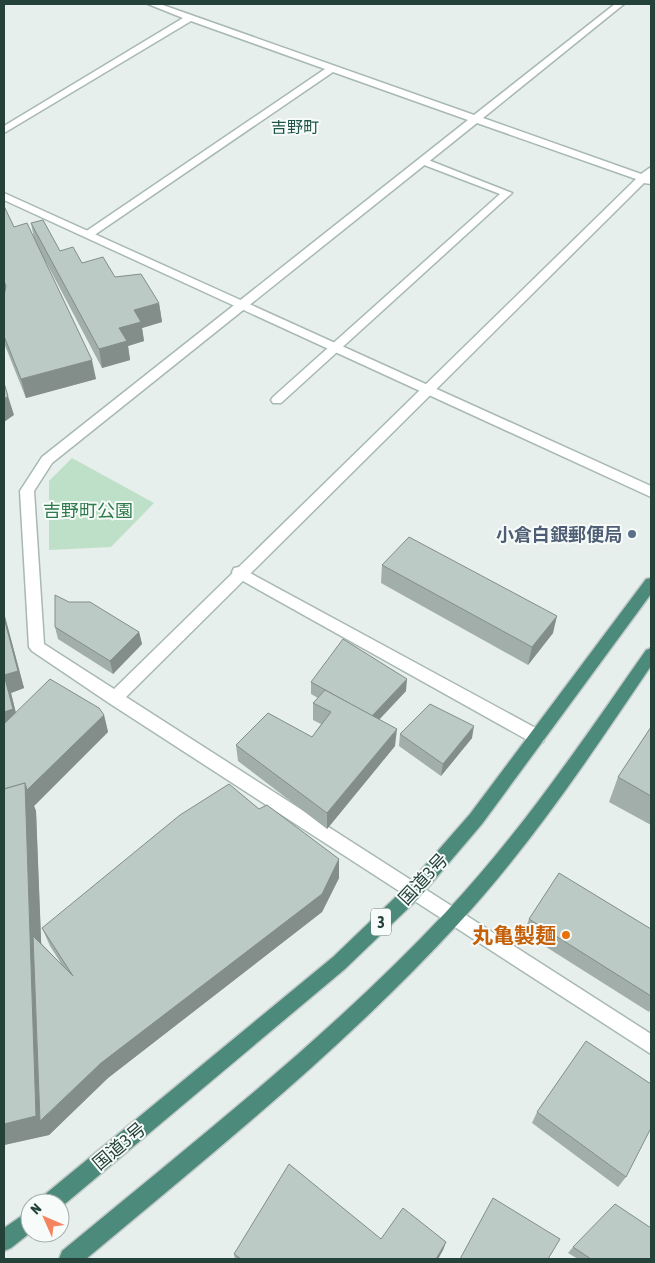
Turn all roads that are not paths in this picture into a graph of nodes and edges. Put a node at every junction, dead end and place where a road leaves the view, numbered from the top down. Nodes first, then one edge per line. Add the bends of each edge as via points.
1 (152, 4) edge
2 (620, 4) edge
3 (190, 18) junction
4 (332, 68) junction
5 (476, 119) junction
6 (4, 130) edge
7 (423, 161) junction
8 (648, 176) edge
9 (4, 196) edge
10 (89, 234) junction
11 (243, 303) junction
12 (336, 347) junction
13 (429, 389) junction
14 (277, 400) dead end
15 (651, 492) edge
16 (239, 572) junction
17 (651, 583) edge
18 (651, 654) edge
19 (115, 698) junction
20 (537, 737) junction
21 (413, 892) junction
22 (453, 917) junction
23 (651, 1045) edge
24 (62, 1193) edge
25 (20, 1228) edge
26 (4, 1241) edge
27 (70, 1259) edge

1 - 3 street
2 - 5 street
3 - 4 street
3 - 6 street
4 - 5 street
4 - 10 street
5 - 7 street
5 - 8 street
7 - 11 street
7 - 12 street via 507,193
8 - 13 street
9 - 10 street
10 - 11 street
11 - 12 street
11 - 19 street via 47,460 27,491 37,647
12 - 13 street
12 - 14 street
13 - 15 street
13 - 16 street
16 - 19 street
16 - 20 street
17 - 20 highway, 国道3号 / 3
18 - 22 highway via 519,839
19 - 21 street
20 - 21 highway, 国道3号 / 3 via 476,819
21 - 22 street
21 - 24 highway, 国道3号 / 3 via 339,962
22 - 23 street
22 - 27 highway via 374,996 273,1088
25 - 26 highway

